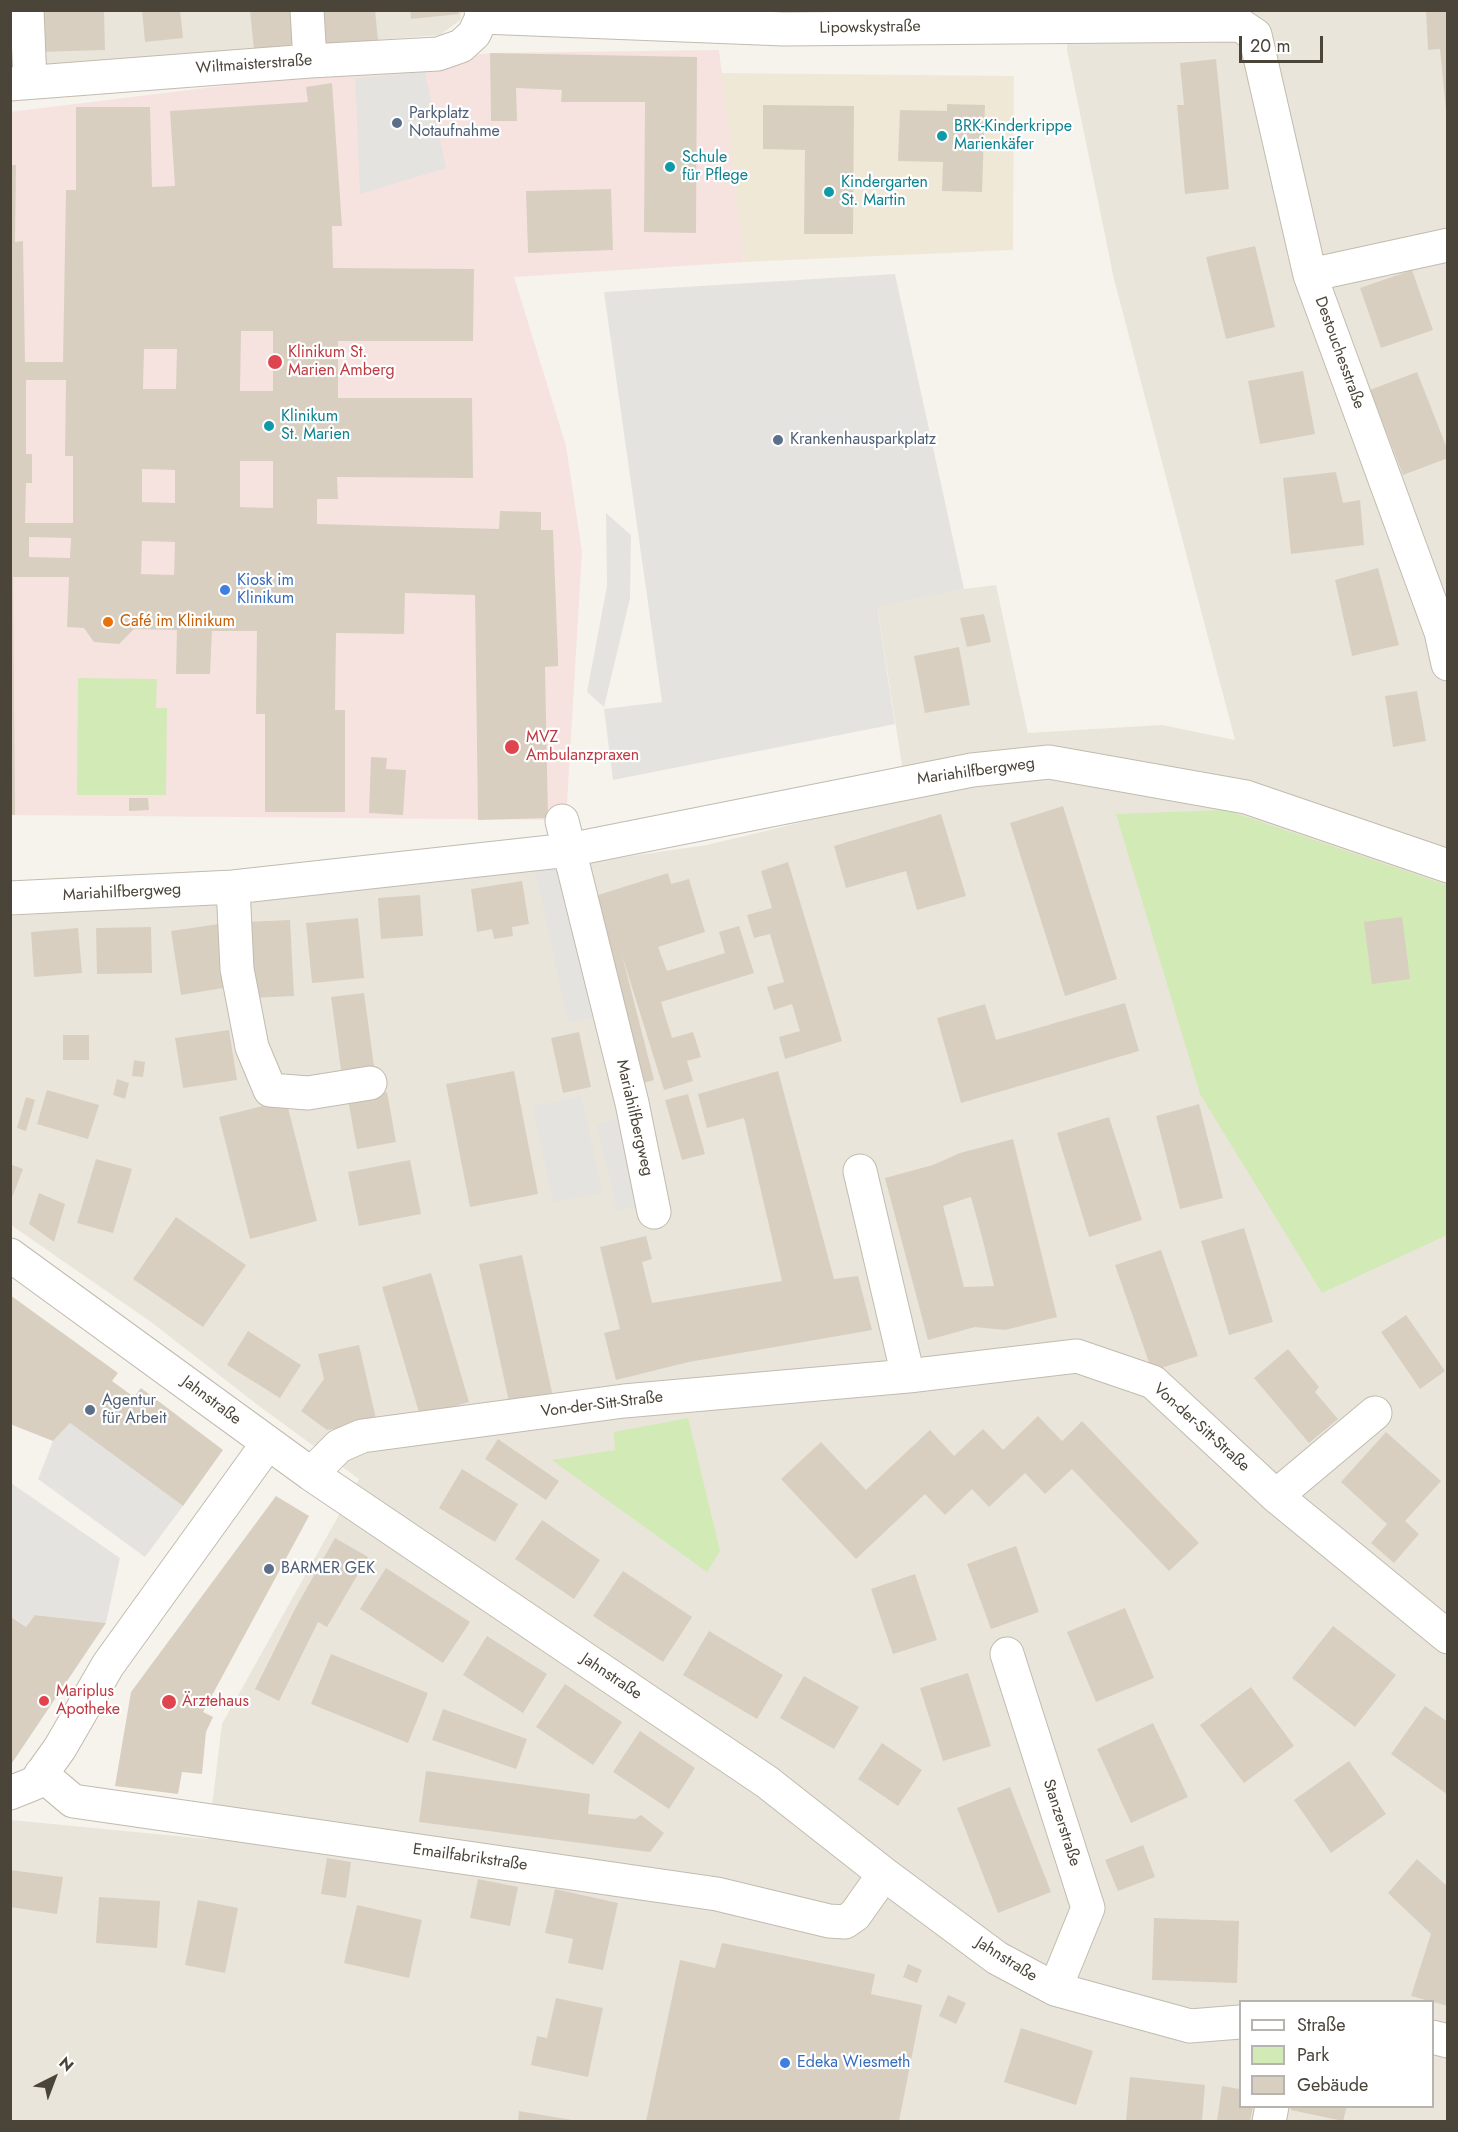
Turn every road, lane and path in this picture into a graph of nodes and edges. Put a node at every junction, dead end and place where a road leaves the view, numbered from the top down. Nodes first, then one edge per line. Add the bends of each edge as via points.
1 (27, 10) edge
2 (307, 10) edge
3 (482, 14) edge
4 (1255, 35) joint
5 (310, 61) junction
6 (20, 83) edge
7 (1448, 245) edge
8 (1310, 275) junction
9 (1448, 664) edge
10 (565, 835) junction
11 (1448, 866) edge
12 (233, 887) junction
13 (10, 898) edge
14 (370, 1083) dead end
15 (860, 1171) dead end
16 (654, 1212) dead end
17 (10, 1255) edge
18 (908, 1376) junction
19 (1375, 1413) dead end
20 (268, 1443) junction
21 (311, 1474) junction
22 (1275, 1496) junction
23 (1448, 1636) edge
24 (1007, 1654) dead end
25 (41, 1774) junction
26 (10, 1794) edge
27 (884, 1874) junction
28 (1054, 1989) junction
29 (1239, 2022) edge

1 - 6 street
2 - 5 street
3 - 4 street, Lipowskystraße via 784,29 1240,25
3 - 5 street, Wiltmaisterstraße via 474,34 461,46 438,54
4 - 8 street, Destouchesstraße
5 - 6 street, Wiltmaisterstraße
7 - 8 street
8 - 9 street, Destouchesstraße via 1441,632
10 - 11 street, Mariahilfbergweg via 960,772 1050,762 1246,796
10 - 12 street, Mariahilfbergweg
10 - 16 street, Mariahilfbergweg via 632,1103
12 - 13 street, Mariahilfbergweg
12 - 14 street via 239,980 252,1047 270,1090 308,1093
15 - 18 street
17 - 20 street, Jahnstraße
18 - 21 street, Von-der-Sitt-Straße via 624,1401 362,1436 339,1446
18 - 22 street, Von-der-Sitt-Straße via 1077,1356 1153,1382
19 - 22 street
20 - 21 street, Jahnstraße
20 - 25 street via 108,1665
21 - 27 street, Jahnstraße via 767,1782
22 - 23 street, Von-der-Sitt-Straße
24 - 28 street, Stanzerstraße via 1088,1908
25 - 26 street via 35,1783
25 - 27 street, Emailfabrikstraße via 73,1801 717,1894 830,1922 845,1922 855,1915
27 - 28 street, Jahnstraße via 997,1958
28 - 29 street, Jahnstraße via 1190,2026

